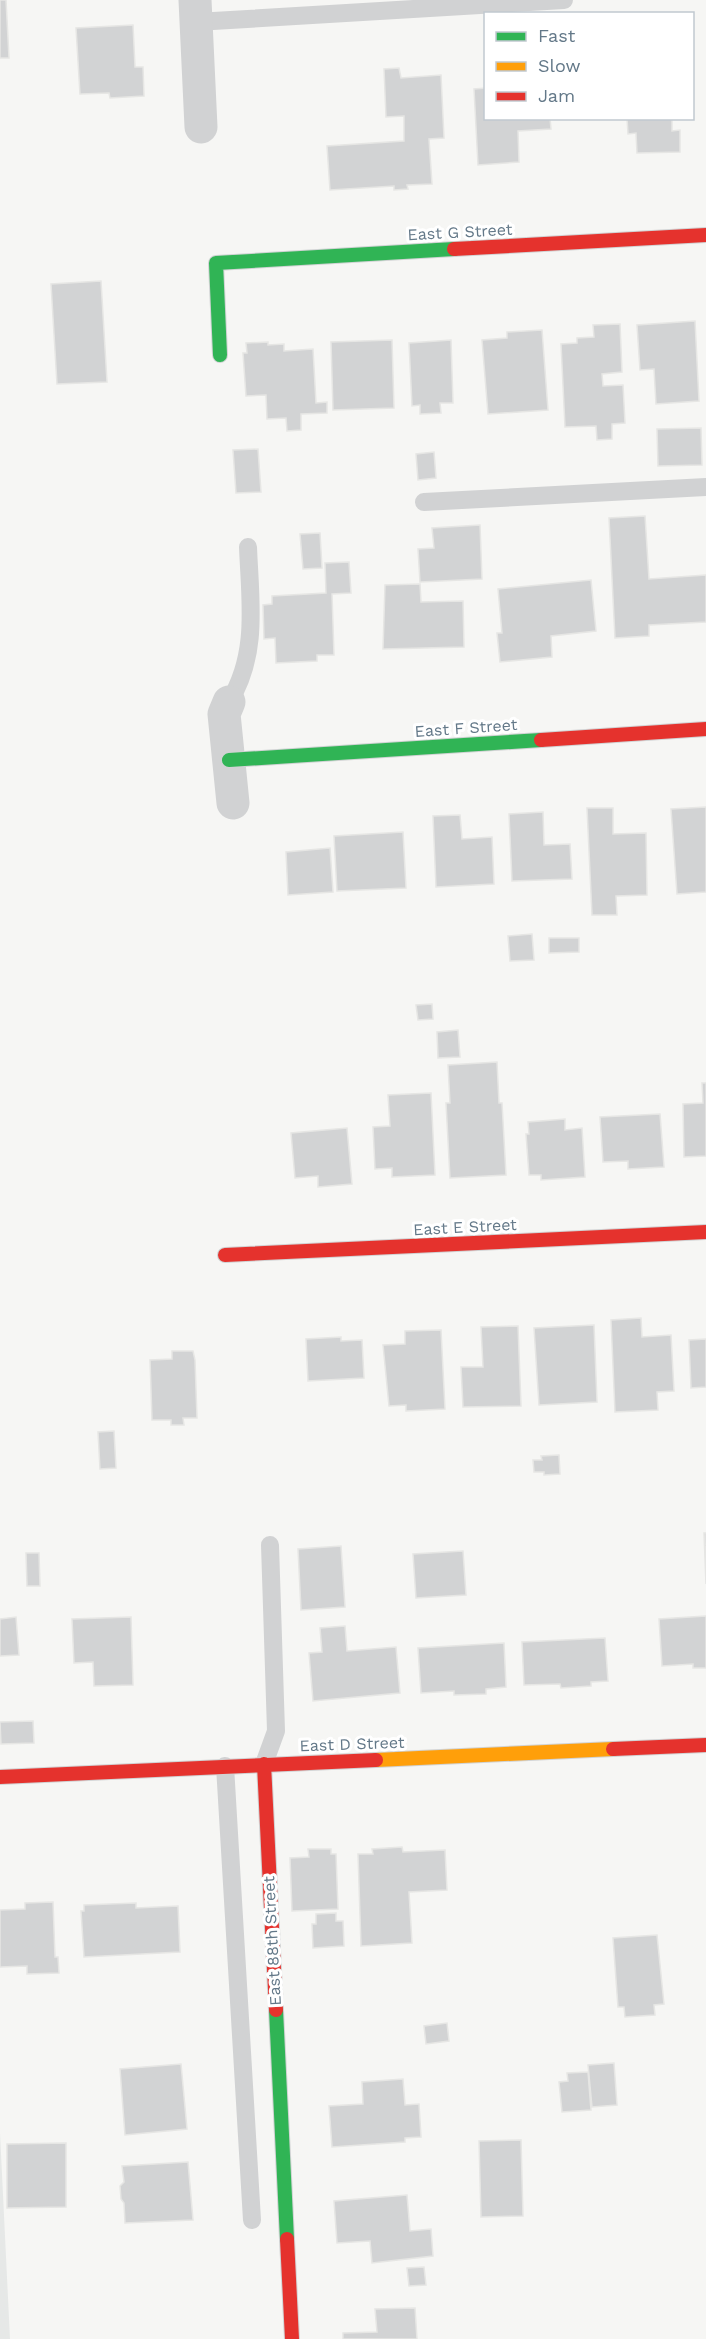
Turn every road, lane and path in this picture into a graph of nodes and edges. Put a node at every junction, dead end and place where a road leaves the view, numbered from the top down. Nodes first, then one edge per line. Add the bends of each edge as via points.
1 (564, 0) edge
2 (195, 11) edge
3 (201, 127) dead end
4 (706, 235) edge
5 (220, 355) dead end
6 (706, 486) edge
7 (424, 502) dead end
8 (248, 547) dead end
9 (229, 702) joint
10 (706, 729) edge
11 (229, 760) junction
12 (234, 803) dead end
13 (706, 1232) edge
14 (225, 1255) dead end
15 (270, 1545) dead end
16 (706, 1745) edge
17 (264, 1764) junction
18 (225, 1766) junction
19 (0, 1777) edge
20 (252, 2220) dead end
21 (292, 2339) edge

1 - 2 lane
2 - 3 street
4 - 5 street, East G Street via 216,263
6 - 7 lane
8 - 9 lane via 247,666
9 - 11 street via 224,714
10 - 11 street, East F Street
11 - 12 street
13 - 14 street, East E Street
15 - 17 lane, East 88th Street via 276,1731
16 - 17 street, East D Street
17 - 18 street, East D Street
17 - 21 street, East 88th Street
18 - 19 street, East D Street
18 - 20 lane

